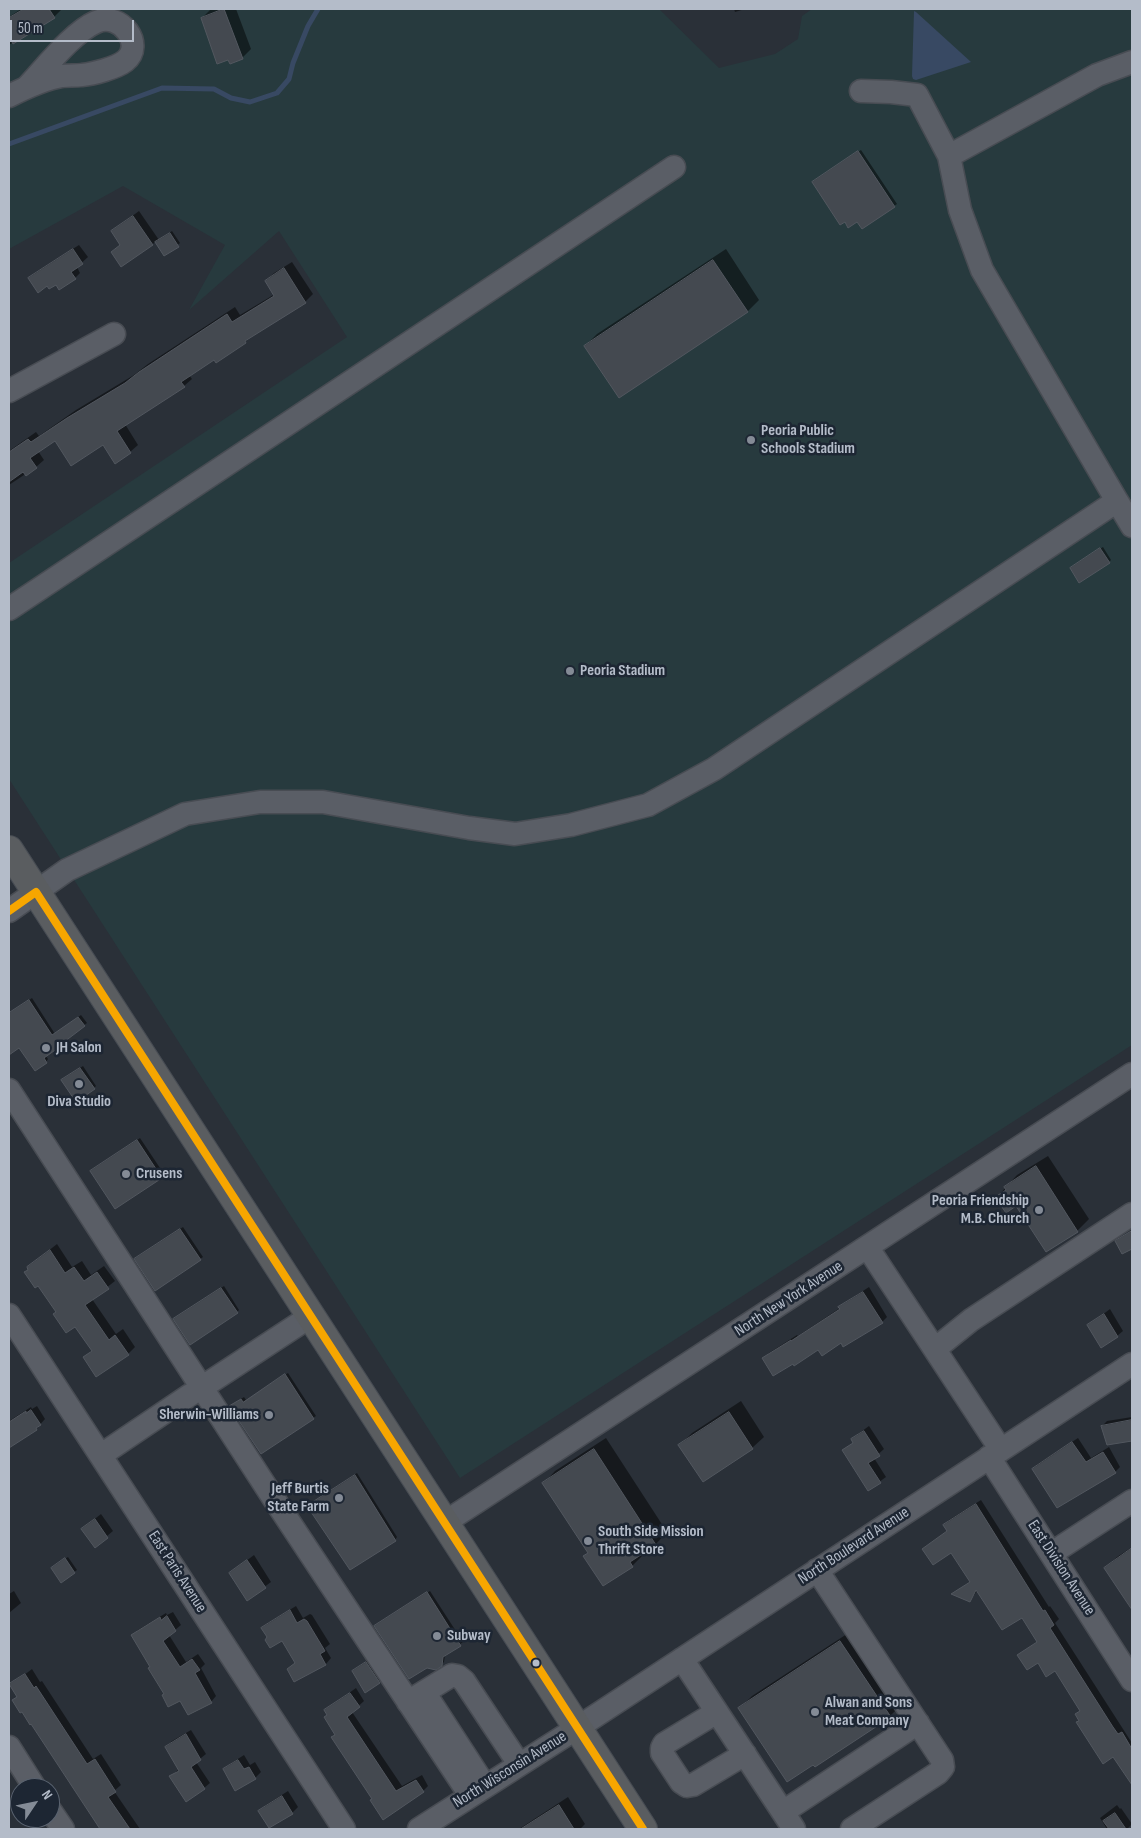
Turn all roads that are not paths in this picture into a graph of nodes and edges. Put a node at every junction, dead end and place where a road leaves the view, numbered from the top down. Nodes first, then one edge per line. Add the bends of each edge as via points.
1 (1132, 62) edge
2 (861, 91) dead end
3 (949, 156) junction
4 (674, 168) dead end
5 (114, 334) dead end
6 (9, 391) edge
7 (1118, 501) junction
8 (1132, 526) edge
9 (9, 609) edge
10 (9, 850) edge
11 (36, 892) junction
12 (9, 911) edge
13 (1132, 1074) edge
14 (9, 1090) edge
15 (1132, 1214) edge
16 (868, 1248) junction
17 (9, 1316) edge
18 (311, 1316) junction
19 (934, 1349) junction
20 (1132, 1364) edge
21 (196, 1392) junction
22 (995, 1453) junction
23 (101, 1455) junction
24 (1132, 1501) edge
25 (444, 1523) junction
26 (1052, 1553) junction
27 (818, 1570) junction
28 (682, 1659) junction
29 (1132, 1680) edge
30 (416, 1697) junction
31 (717, 1712) junction
32 (918, 1723) junction
33 (577, 1728) junction
34 (9, 1748) edge
35 (744, 1754) junction
36 (519, 1764) junction
37 (28, 1778) edge
38 (477, 1791) junction
39 (788, 1821) edge
40 (344, 1829) edge
41 (418, 1829) edge
42 (643, 1829) edge
43 (852, 1829) edge

1 - 3 street via 1097,75
2 - 3 street via 916,95
3 - 7 street via 960,210 982,270
4 - 9 street
5 - 6 street
7 - 8 street
7 - 11 street via 714,768 648,805 571,825 515,834 323,802 260,802 185,814 68,870
10 - 11 highway
11 - 12 street
11 - 18 highway
13 - 16 street, North New York Avenue
14 - 21 street
15 - 19 street via 971,1320
16 - 19 street, East Division Avenue
16 - 25 street, North New York Avenue
17 - 23 street, East Paris Avenue
18 - 21 street
18 - 25 highway
19 - 22 street, East Division Avenue
20 - 22 street, North Boulevard Avenue
21 - 23 street
21 - 30 street
22 - 26 street, East Division Avenue
22 - 27 street, North Boulevard Avenue
23 - 40 street, East Paris Avenue
24 - 26 street
25 - 33 highway
26 - 29 street, East Division Avenue
27 - 28 street, North Boulevard Avenue
27 - 32 street
28 - 31 street
28 - 33 street, North Boulevard Avenue
30 - 36 street via 452,1675 458,1676
30 - 38 street
31 - 35 street
31 - 35 street via 664,1744 662,1753 687,1786
32 - 39 street
32 - 43 street via 942,1760 943,1767
33 - 36 street, North Wisconsin Avenue
33 - 42 highway
34 - 37 street
35 - 39 street
36 - 38 street, North Wisconsin Avenue
38 - 41 street, North Wisconsin Avenue

